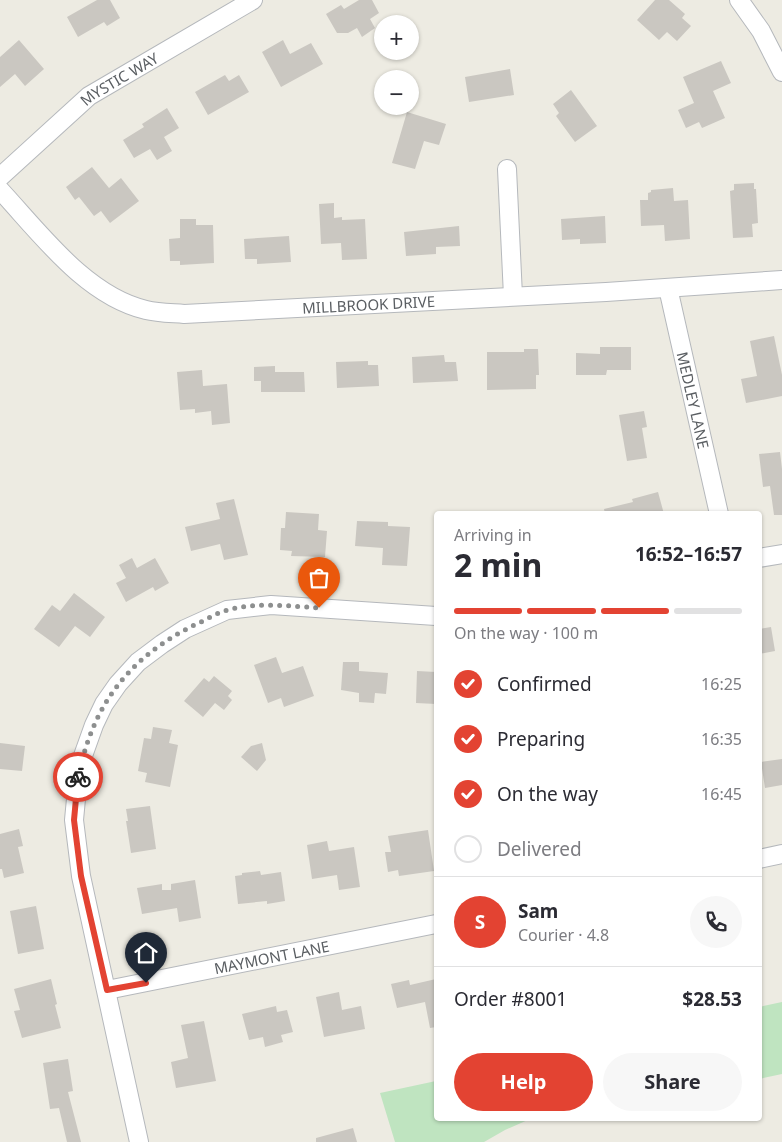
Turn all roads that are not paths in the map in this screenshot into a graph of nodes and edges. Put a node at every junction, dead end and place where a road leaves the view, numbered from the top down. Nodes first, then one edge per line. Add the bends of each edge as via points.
1 (253, 0) edge
2 (739, 0) edge
3 (782, 72) edge
4 (507, 169) dead end
5 (0, 177) edge
6 (0, 190) edge
7 (782, 280) edge
8 (668, 288) junction
9 (513, 296) junction
10 (718, 511) edge
11 (782, 554) edge
12 (762, 557) edge
13 (434, 616) edge
14 (782, 854) edge
15 (762, 858) edge
16 (434, 924) edge
17 (107, 990) junction
18 (139, 1142) edge

1 - 5 street, MYSTIC WAY via 89,96
2 - 3 street
4 - 9 street
6 - 9 street, MILLBROOK DRIVE via 74,270 114,298 146,310 184,314
7 - 8 street, MILLBROOK DRIVE
8 - 9 street, MILLBROOK DRIVE
8 - 10 street, MEDLEY LANE
11 - 12 street
13 - 17 street via 272,605 227,610 185,629 162,644 138,662 118,684 94,725 80,767 74,820 81,876
14 - 15 street
16 - 17 street, MAYMONT LANE
17 - 18 street

